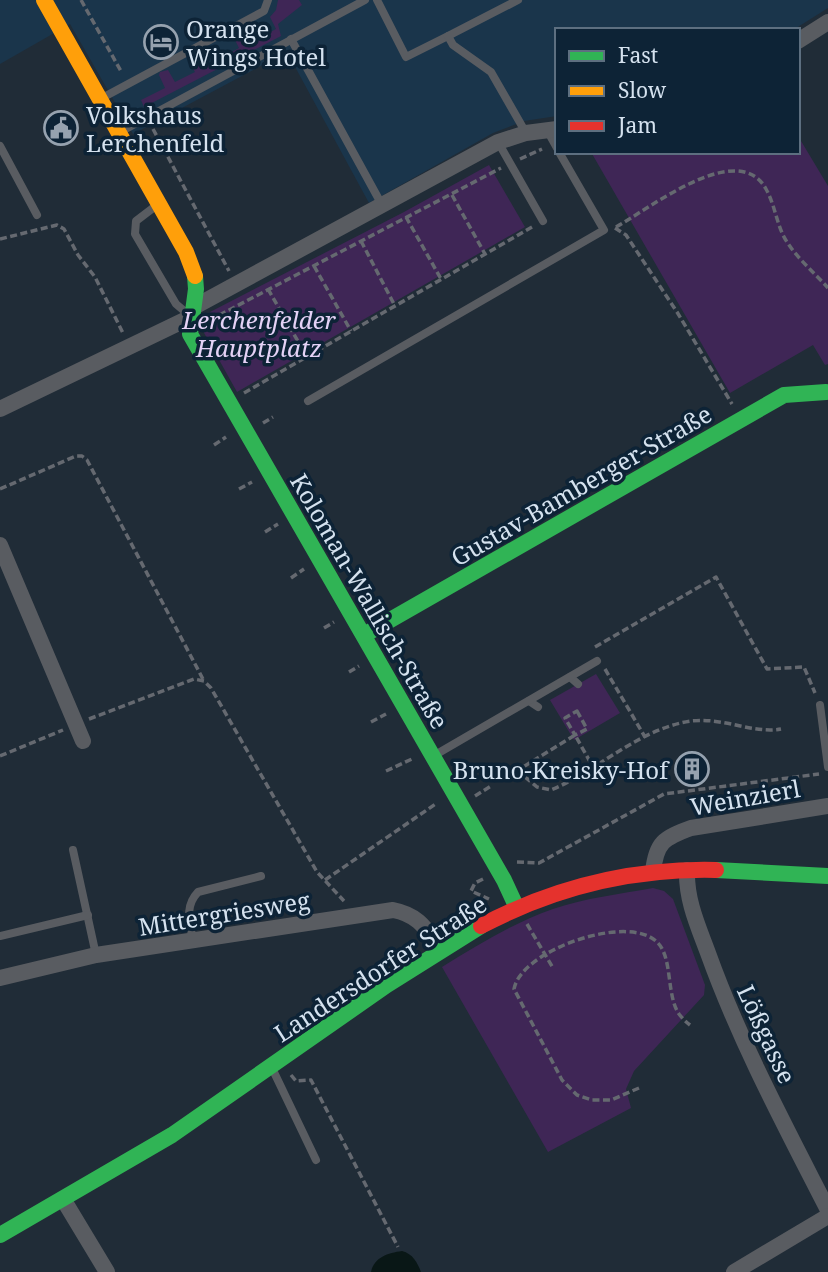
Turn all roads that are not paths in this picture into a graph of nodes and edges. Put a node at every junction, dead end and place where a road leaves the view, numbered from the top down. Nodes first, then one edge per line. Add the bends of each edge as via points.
1 (44, 0) edge
2 (268, 0) edge
3 (365, 0) edge
4 (377, 0) edge
5 (518, 0) edge
6 (828, 22) edge
7 (448, 36) junction
8 (291, 39) junction
9 (800, 40) edge
10 (101, 99) junction
11 (120, 132) junction
12 (526, 133) junction
13 (554, 137) edge
14 (498, 142) junction
15 (0, 146) edge
16 (560, 154) edge
17 (160, 203) junction
18 (382, 206) junction
19 (37, 215) dead end
20 (543, 221) road end
21 (192, 312) junction
22 (826, 392) dead end
23 (308, 401) dead end
24 (0, 410) edge
25 (0, 545) edge
26 (364, 635) junction
27 (598, 661) road end
28 (570, 677) junction
29 (578, 684) dead end
30 (529, 701) junction
31 (820, 705) road end
32 (538, 707) dead end
33 (83, 741) dead end
34 (427, 756) junction
35 (828, 767) edge
36 (828, 806) edge
37 (73, 850) dead end
38 (687, 870) junction
39 (653, 872) junction
40 (261, 876) dead end
41 (828, 876) edge
42 (516, 906) junction
43 (88, 915) junction
44 (0, 936) edge
45 (193, 941) junction
46 (441, 949) junction
47 (96, 956) junction
48 (0, 978) edge
49 (271, 1066) junction
50 (316, 1160) dead end
51 (63, 1199) junction
52 (828, 1210) edge
53 (828, 1216) edge
54 (0, 1235) edge
55 (107, 1272) edge
56 (734, 1272) edge

1 - 10 street, Koloman-Wallisch-Straße
2 - 10 lane via 264,11
3 - 8 lane
4 - 7 lane via 407,57
5 - 7 lane
6 - 9 street
7 - 12 lane via 453,45 491,72
8 - 11 lane
8 - 18 lane
10 - 11 street, Koloman-Wallisch-Straße
11 - 17 street, Koloman-Wallisch-Straße
12 - 13 street
12 - 14 street
14 - 18 street
14 - 20 lane
15 - 19 lane
16 - 23 lane via 604,230
17 - 21 street, Koloman-Wallisch-Straße via 194,270
17 - 21 lane via 136,221 135,234 176,304
18 - 21 street
21 - 24 street
21 - 26 street, Koloman-Wallisch-Straße via 190,334
22 - 26 street, Gustav-Bamberger-Straße via 784,395
25 - 33 street
26 - 34 street, Koloman-Wallisch-Straße
27 - 28 lane
28 - 29 lane
28 - 30 lane
30 - 32 lane
30 - 34 lane
31 - 35 lane
34 - 42 street, Koloman-Wallisch-Straße
36 - 39 street, Weinzierl via 691,828 659,845
37 - 43 lane
38 - 39 street, Landersdorfer Straße
38 - 41 street, Landersdorfer Straße
38 - 52 street, Lößgasse via 690,904 741,1036
39 - 42 street, Landersdorfer Straße via 593,882
40 - 45 lane via 198,892 188,908
42 - 46 street, Landersdorfer Straße
43 - 44 lane
43 - 47 lane
45 - 46 street, Mittergriesweg via 393,910 419,921
45 - 47 street, Mittergriesweg
46 - 49 street, Landersdorfer Straße
47 - 48 street, Mittergriesweg
49 - 50 lane
49 - 51 street, Landersdorfer Straße via 212,1109
51 - 54 street, Landersdorfer Straße
51 - 55 street
53 - 56 street

